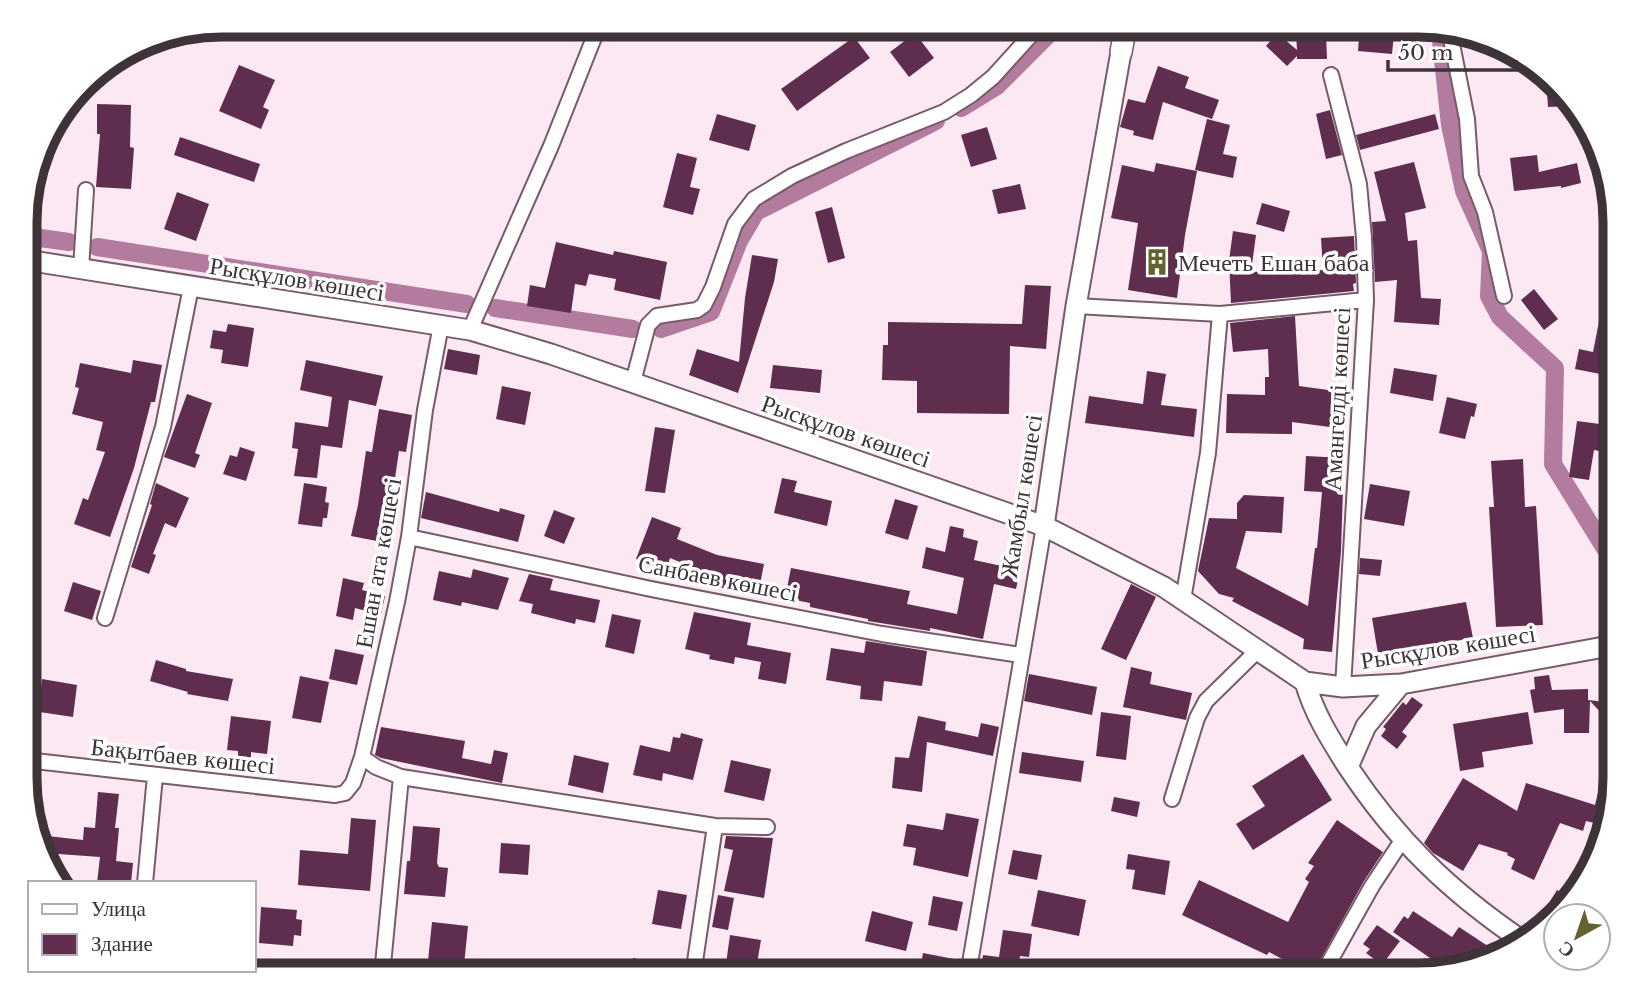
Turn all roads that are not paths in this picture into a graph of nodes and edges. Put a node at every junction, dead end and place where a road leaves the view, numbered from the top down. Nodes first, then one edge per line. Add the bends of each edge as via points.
1 (594, 37) edge
2 (1028, 37) edge
3 (1124, 37) edge
4 (1451, 40) edge
5 (1122, 52) joint
6 (1331, 75) dead end
7 (86, 190) dead end
8 (37, 262) edge
9 (81, 269) junction
10 (191, 287) junction
11 (1504, 296) dead end
12 (1366, 300) junction
13 (1076, 306) junction
14 (1220, 314) junction
15 (441, 325) junction
16 (470, 330) junction
17 (633, 382) junction
18 (1044, 526) junction
19 (409, 537) junction
20 (1183, 600) junction
21 (105, 618) dead end
22 (1603, 647) edge
23 (1258, 650) junction
24 (1021, 655) junction
25 (1306, 682) junction
26 (1401, 684) junction
27 (1343, 687) junction
28 (362, 757) junction
29 (37, 761) edge
30 (1348, 767) junction
31 (155, 776) junction
32 (401, 777) junction
33 (335, 795) joint
34 (1172, 799) dead end
35 (715, 826) junction
36 (766, 827) dead end
37 (1404, 839) junction
38 (145, 881) edge
39 (1515, 935) edge
40 (383, 963) edge
41 (695, 963) edge
42 (970, 963) edge
43 (1329, 963) edge

1 - 16 street
2 - 17 street via 993,77 962,101 792,176 754,199 734,224 704,305 657,316 648,325
3 - 5 main road, Жамбыл көшесі
4 - 11 street via 1467,120 1471,176 1485,212
5 - 13 street, Жамбыл көшесі
6 - 12 street, Амангелді көшесі via 1359,184
7 - 9 street
8 - 9 street, Рысқұлов көшесі
9 - 10 street, Рысқұлов көшесі
10 - 15 street, Рысқұлов көшесі
10 - 21 street via 163,427
12 - 14 street
12 - 27 street, Амангелді көшесі
13 - 14 street
13 - 18 street, Жамбыл көшесі
14 - 20 street via 1208,453
15 - 16 street, Рысқұлов көшесі
15 - 19 street, Ешан ата көшесі
16 - 17 street, Рысқұлов көшесі
17 - 18 street, Рысқұлов көшесі
18 - 20 street, Рысқұлов көшесі
18 - 24 street, Жамбыл көшесі
19 - 24 street, Санбаев көшесі via 882,634
19 - 28 street, Ешан ата көшесі
20 - 23 street, Рысқұлов көшесі
22 - 26 street, Рысқұлов көшесі
23 - 25 street, Рысқұлов көшесі
23 - 34 street via 1206,701
24 - 42 street, Жамбыл көшесі
25 - 27 street, Рысқұлов көшесі
25 - 30 street via 1321,726
26 - 27 street, Рысқұлов көшесі
26 - 30 street via 1366,726
28 - 32 street
28 - 33 street, Ешан ата көшесі via 353,783 345,793
29 - 31 street, Бақытбаев көшесі
30 - 37 street
31 - 33 street, Бақытбаев көшесі
31 - 38 street
32 - 35 street
32 - 40 street
35 - 36 street
35 - 41 street
37 - 39 street via 1461,897
37 - 43 street

